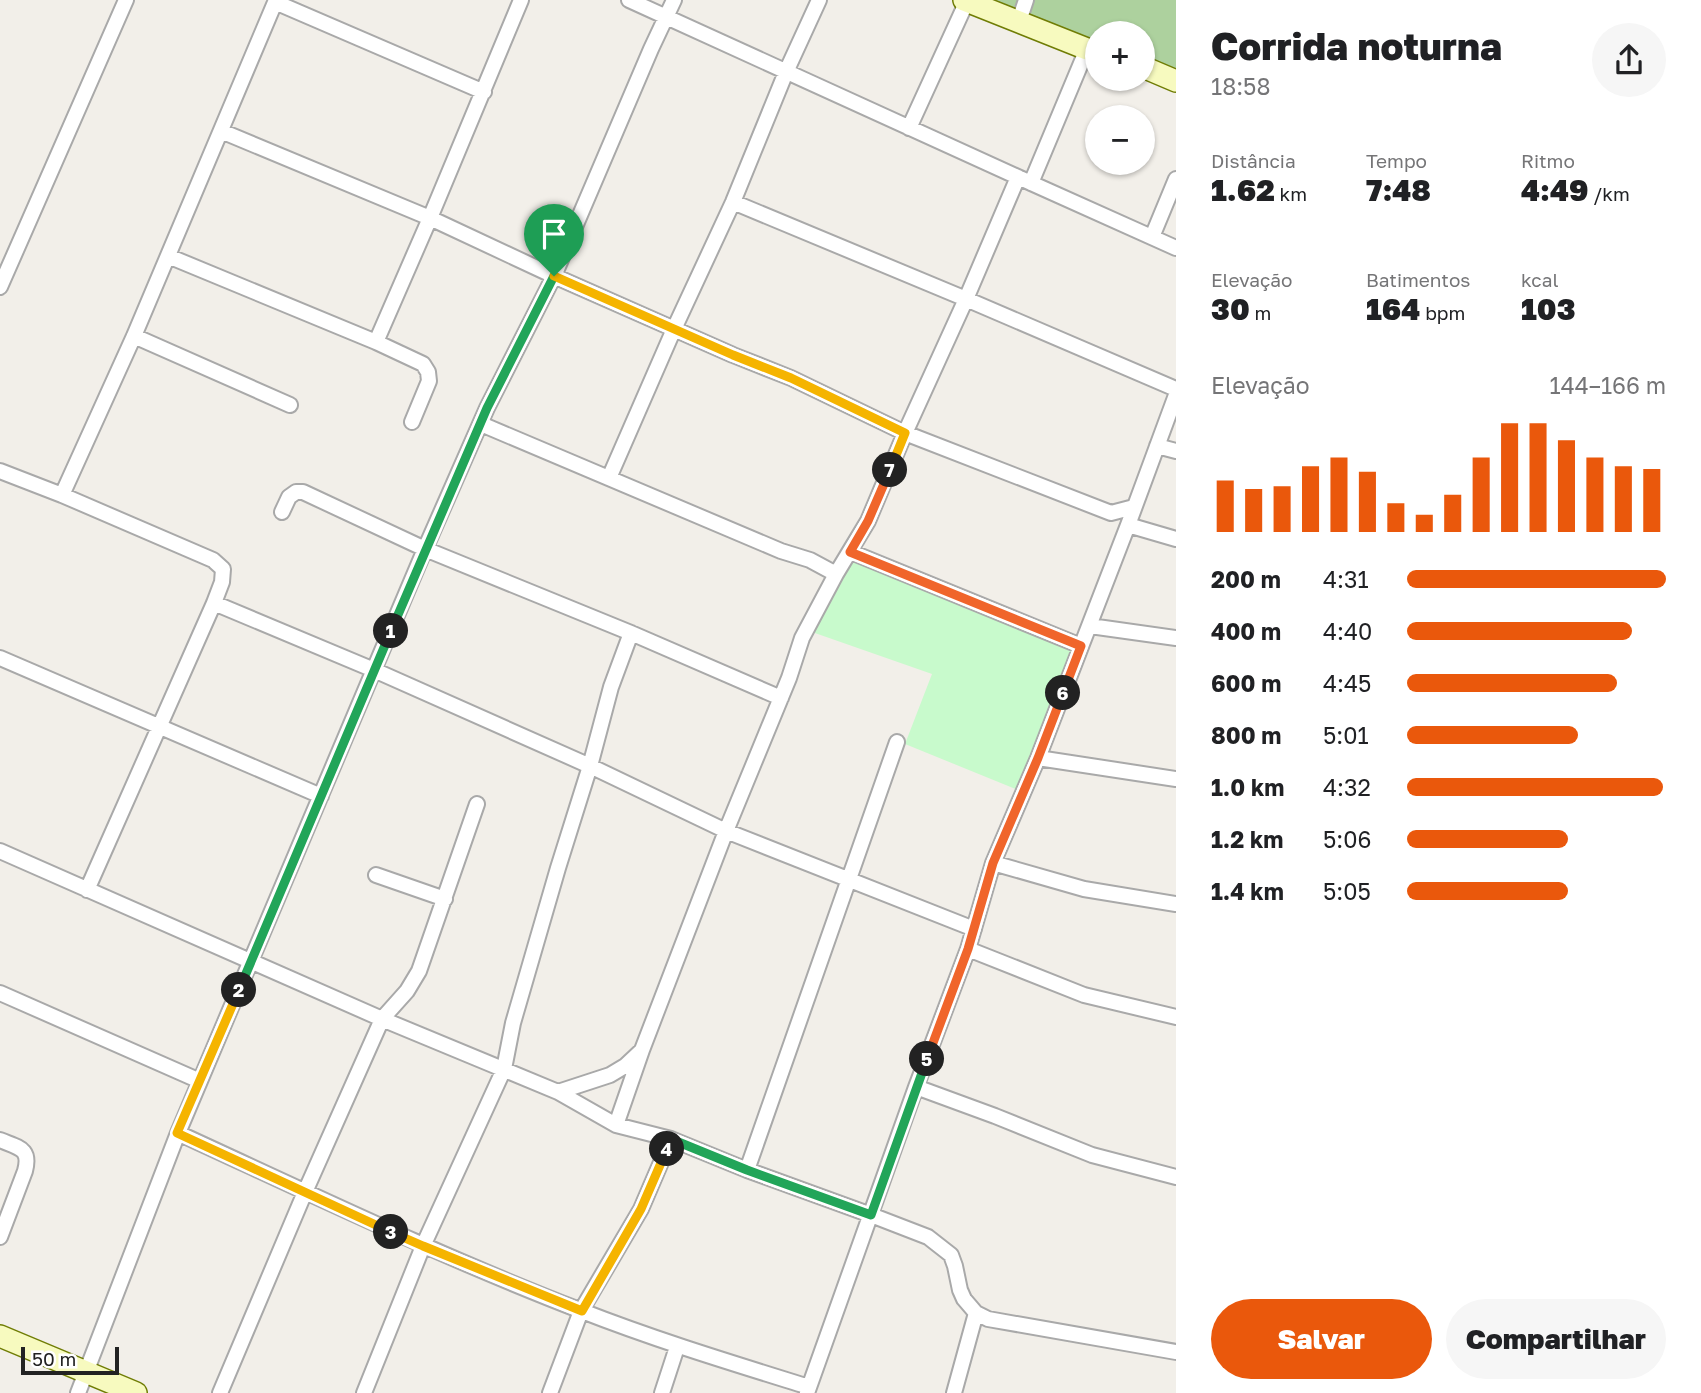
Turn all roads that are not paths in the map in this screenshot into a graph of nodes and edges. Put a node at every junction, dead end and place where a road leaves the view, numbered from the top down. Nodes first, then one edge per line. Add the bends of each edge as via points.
1 (126, 0) edge
2 (522, 0) edge
3 (629, 0) edge
4 (674, 0) edge
5 (819, 0) edge
6 (1026, 0) edge
7 (276, 1) edge
8 (965, 1) edge
9 (667, 17) junction
10 (1019, 21) junction
11 (1085, 47) edge
12 (1085, 63) edge
13 (786, 72) junction
14 (1155, 72) edge
15 (1176, 81) edge
16 (484, 92) junction
17 (909, 128) junction
18 (221, 131) junction
19 (1176, 179) edge
20 (1024, 180) junction
21 (733, 202) junction
22 (430, 218) junction
23 (1152, 237) junction
24 (1176, 248) edge
25 (167, 256) junction
26 (554, 276) junction
27 (0, 287) edge
28 (967, 299) junction
29 (674, 329) junction
30 (134, 335) junction
31 (376, 342) junction
32 (1176, 389) edge
33 (1176, 394) edge
34 (290, 405) dead end
35 (412, 422) dead end
36 (481, 424) junction
37 (905, 433) junction
38 (1157, 446) junction
39 (1176, 451) edge
40 (0, 471) edge
41 (609, 478) junction
42 (62, 495) junction
43 (1134, 507) junction
44 (282, 512) dead end
45 (1111, 513) junction
46 (1128, 525) junction
47 (1176, 538) edge
48 (1122, 540) junction
49 (425, 550) junction
50 (850, 552) junction
51 (836, 574) junction
52 (214, 603) junction
53 (1090, 626) junction
54 (631, 633) junction
55 (1176, 638) edge
56 (1081, 646) junction
57 (0, 658) edge
58 (374, 670) junction
59 (781, 698) junction
60 (160, 727) junction
61 (897, 742) dead end
62 (1038, 758) junction
63 (590, 766) junction
64 (1176, 779) edge
65 (321, 796) junction
66 (477, 804) dead end
67 (726, 831) junction
68 (0, 851) edge
69 (993, 863) junction
70 (376, 875) dead end
71 (848, 879) junction
72 (87, 890) junction
73 (445, 899) junction
74 (1176, 904) edge
75 (974, 929) junction
76 (968, 949) junction
77 (252, 960) junction
78 (0, 992) edge
79 (1176, 1017) edge
80 (382, 1018) junction
81 (642, 1050) junction
82 (504, 1069) junction
83 (200, 1081) junction
84 (916, 1087) junction
85 (558, 1092) junction
86 (616, 1125) junction
87 (177, 1133) junction
88 (671, 1139) junction
89 (0, 1140) edge
90 (747, 1170) junction
91 (1176, 1177) edge
92 (305, 1192) junction
93 (871, 1215) junction
94 (0, 1237) edge
95 (423, 1246) junction
96 (582, 1311) junction
97 (976, 1314) junction
98 (0, 1336) edge
99 (677, 1347) junction
100 (1176, 1352) edge
101 (86, 1372) junction
102 (808, 1390) edge
103 (78, 1393) edge
104 (136, 1393) edge
105 (220, 1393) edge
106 (364, 1393) edge
107 (550, 1393) edge
108 (662, 1393) edge
109 (954, 1393) edge

1 - 27 street
2 - 16 street
3 - 9 street
4 - 9 street
5 - 13 street
6 - 10 street
7 - 16 street
7 - 18 street
8 - 10 street
8 - 17 street
9 - 13 street
9 - 26 street
10 - 11 street
12 - 20 street
13 - 17 street
13 - 21 street
14 - 15 street
16 - 22 street
17 - 20 street
18 - 22 street
18 - 25 street
19 - 23 street
20 - 23 street
20 - 28 street
21 - 28 street
21 - 29 street
22 - 26 street
22 - 31 street
23 - 24 street
25 - 30 street
25 - 31 street
26 - 29 street
26 - 36 street
28 - 32 street
28 - 37 street
29 - 37 street
29 - 41 street
30 - 34 street
30 - 42 street
31 - 35 street via 424,364 428,372 429,381
33 - 38 street
36 - 41 street
36 - 49 street
37 - 45 street
37 - 50 street
38 - 39 street
38 - 43 street
40 - 42 street
41 - 51 street
42 - 52 street via 213,560 223,569
43 - 45 street
43 - 46 street
44 - 49 street via 289,497 303,492
45 - 48 street
46 - 47 street
46 - 48 street
48 - 53 street
49 - 54 street
49 - 58 street
50 - 51 street
50 - 56 street
51 - 59 street via 802,638
52 - 58 street
52 - 60 street
53 - 55 street
53 - 56 street
54 - 59 street
54 - 63 street
56 - 62 street
57 - 60 street
58 - 63 street
58 - 65 street
59 - 67 street
60 - 65 street
60 - 72 street
61 - 71 street
62 - 64 street
62 - 69 street
63 - 67 street
63 - 82 street via 513,1023
65 - 77 street
66 - 73 street
67 - 71 street
67 - 81 street
68 - 72 street
69 - 74 street via 1084,889
69 - 75 street
70 - 73 street
71 - 75 street
71 - 90 street
72 - 77 street
73 - 80 street via 419,971
75 - 76 street
76 - 79 street via 1084,995
76 - 84 street
77 - 80 street
77 - 83 street
78 - 83 street
80 - 82 street
80 - 92 street
81 - 85 street via 610,1075
81 - 86 street
82 - 85 street
82 - 95 street
83 - 87 street
84 - 91 street via 1093,1155
84 - 93 street
85 - 86 street
86 - 88 street
87 - 92 street
87 - 101 street
88 - 90 street
88 - 96 street via 641,1209
89 - 94 street via 20,1148 28,1160
90 - 93 street
92 - 95 street
92 - 105 street
93 - 97 street via 928,1237 951,1255 960,1290
93 - 102 street
95 - 96 street
95 - 106 street
96 - 99 street
96 - 107 street
97 - 100 street
97 - 109 street
98 - 101 street
99 - 102 street
99 - 108 street
101 - 103 street
101 - 104 street

